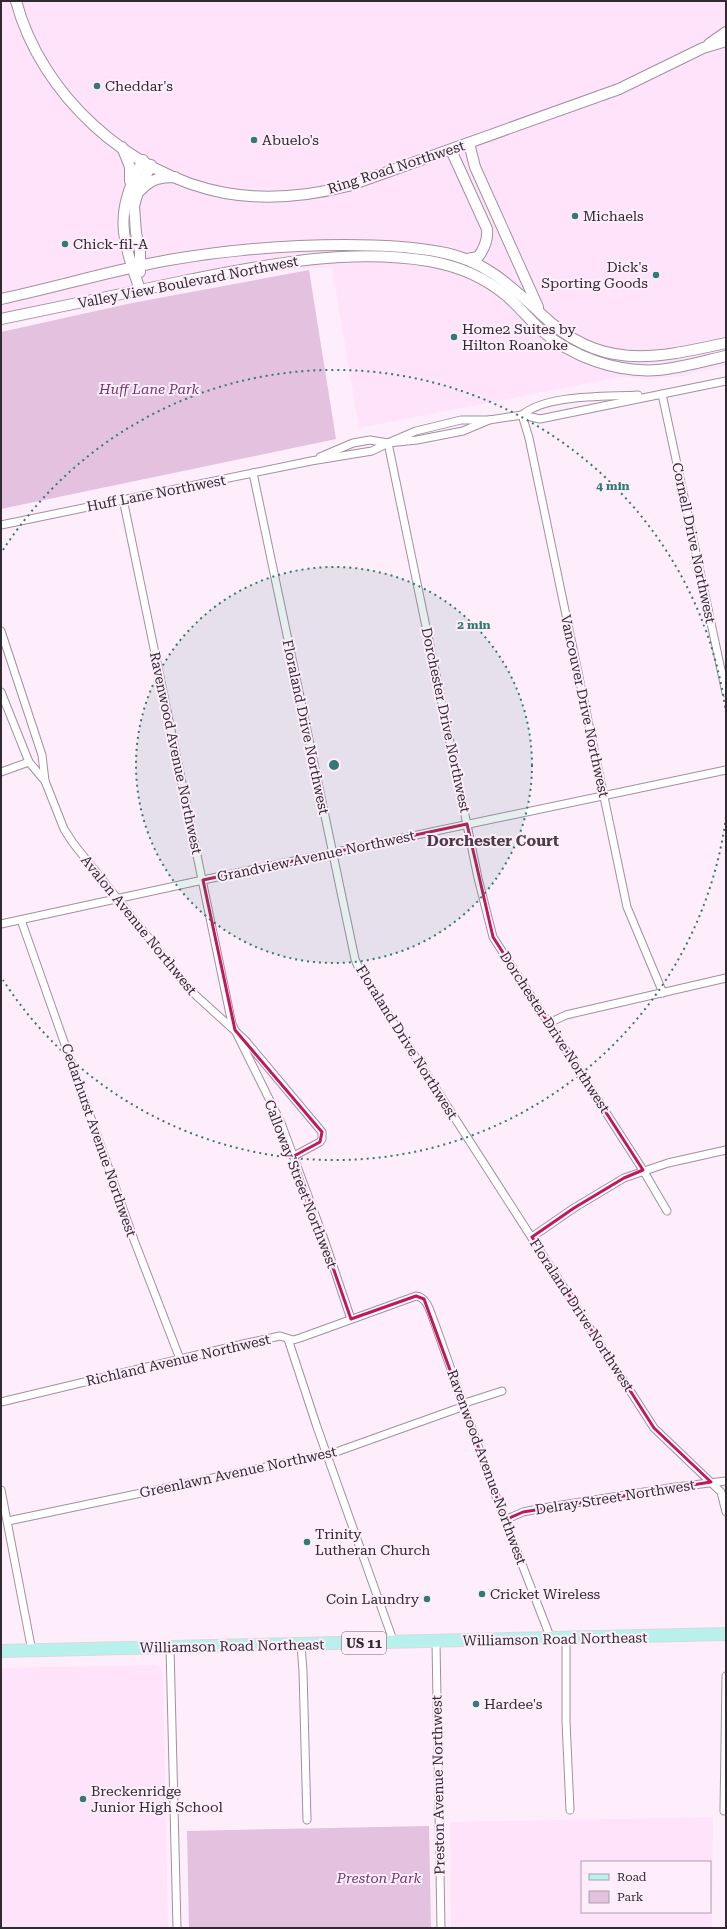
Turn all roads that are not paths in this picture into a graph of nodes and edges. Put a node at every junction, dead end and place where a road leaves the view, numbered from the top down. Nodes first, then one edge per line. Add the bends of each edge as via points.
1 (16, 1) edge
2 (726, 32) edge
3 (726, 41) edge
4 (726, 46) edge
5 (703, 48) junction
6 (469, 143) junction
7 (122, 147) junction
8 (451, 150) junction
9 (147, 163) junction
10 (176, 177) junction
11 (130, 187) junction
12 (136, 201) junction
13 (356, 245) junction
14 (467, 259) junction
15 (277, 263) junction
16 (136, 267) junction
17 (140, 290) junction
18 (1, 299) edge
19 (541, 314) junction
20 (1, 319) edge
21 (726, 343) edge
22 (726, 356) edge
23 (726, 381) edge
24 (662, 394) junction
25 (522, 415) junction
26 (489, 420) junction
27 (388, 443) junction
28 (311, 461) junction
29 (253, 473) junction
30 (123, 499) junction
31 (1, 525) edge
32 (1, 631) edge
33 (1, 692) edge
34 (726, 693) edge
35 (29, 762) junction
36 (726, 770) edge
37 (1, 772) edge
38 (45, 781) junction
39 (604, 796) junction
40 (467, 824) junction
41 (332, 854) junction
42 (203, 880) junction
43 (117, 899) junction
44 (21, 920) junction
45 (1, 924) edge
46 (726, 978) edge
47 (662, 993) junction
48 (549, 1023) junction
49 (235, 1030) junction
50 (726, 1150) edge
51 (294, 1156) junction
52 (643, 1170) junction
53 (667, 1211) dead end
54 (532, 1238) junction
55 (420, 1296) joint
56 (351, 1319) junction
57 (288, 1338) junction
58 (180, 1359) junction
59 (502, 1392) dead end
60 (1, 1402) edge
61 (463, 1405) junction
62 (327, 1454) junction
63 (726, 1480) edge
64 (711, 1482) junction
65 (1, 1490) edge
66 (726, 1512) edge
67 (505, 1520) junction
68 (8, 1522) junction
69 (726, 1634) edge
70 (551, 1639) junction
71 (566, 1639) junction
72 (436, 1642) junction
73 (394, 1643) junction
74 (301, 1645) junction
75 (170, 1647) junction
76 (32, 1650) junction
77 (1, 1651) edge
78 (726, 1676) edge
79 (570, 1810) dead end
80 (724, 1811) dead end
81 (307, 1820) dead end
82 (177, 1928) edge
83 (441, 1928) edge

1 - 7 main road, Ring Road Northwest via 38,54 61,90 86,117
2 - 5 main road
3 - 5 main road, Ring Road Northwest
4 - 5 main road
5 - 6 main road, Ring Road Northwest via 618,89
6 - 8 main road, Ring Road Northwest
6 - 19 main road via 475,167
7 - 9 main road, Ring Road Northwest
7 - 11 main road via 130,167
8 - 10 main road, Ring Road Northwest via 348,186 304,195 236,194 209,189
8 - 14 main road via 487,229 487,241 482,251 478,257
9 - 10 main road, Ring Road Northwest
9 - 11 main road
9 - 12 main road
10 - 12 main road via 164,177 148,182
11 - 16 main road via 125,202 123,234 125,246
12 - 16 main road via 134,218 140,251
13 - 14 main road, Valley View Boulevard Northwest via 409,248
13 - 15 main road via 282,256
13 - 16 main road, Valley View Boulevard Northwest via 214,253
14 - 19 main road, Valley View Boulevard Northwest via 502,278
15 - 17 main road, Valley View Boulevard Northwest
15 - 22 main road, Valley View Boulevard Northwest via 334,257 429,261 461,269 478,277 508,297 556,341 583,356 606,364 657,370
16 - 17 main road
16 - 18 main road, Valley View Boulevard Northwest
17 - 20 main road, Valley View Boulevard Northwest
19 - 21 main road, Valley View Boulevard Northwest via 570,337 619,355 656,357
23 - 24 street, Huff Lane Northwest
24 - 25 street, Huff Lane Northwest via 540,419
24 - 25 street, Huff Lane Northwest via 564,399 538,405
24 - 34 street, Cornell Drive Northwest
25 - 26 street, Huff Lane Northwest
25 - 39 street, Vancouver Drive Northwest via 530,438
26 - 27 street, Huff Lane Northwest via 463,431
26 - 27 street, Huff Lane Northwest via 461,420 416,431
27 - 28 street, Huff Lane Northwest via 372,450
27 - 28 street, Huff Lane Northwest via 370,440 353,443
27 - 40 street, Dorchester Drive Northwest
28 - 29 street, Huff Lane Northwest
29 - 30 street, Huff Lane Northwest
29 - 41 street, Floraland Drive Northwest
30 - 31 street, Huff Lane Northwest
30 - 42 street, Ravenwood Avenue Northwest
32 - 38 street, Avalon Avenue Northwest via 42,755
33 - 35 street, Avalon Avenue Northwest
35 - 37 street
35 - 38 street, Avalon Avenue Northwest
36 - 39 street, Grandview Avenue Northwest
38 - 43 street, Avalon Avenue Northwest via 64,829
39 - 40 street, Grandview Avenue Northwest
39 - 47 street, Vancouver Drive Northwest via 628,907
40 - 41 street, Grandview Avenue Northwest
40 - 48 street, Dorchester Drive Northwest via 491,933
41 - 42 street, Grandview Avenue Northwest
41 - 54 street, Floraland Drive Northwest via 359,969
42 - 43 street, Grandview Avenue Northwest
42 - 49 street, Ravenwood Avenue Northwest
43 - 44 street, Grandview Avenue Northwest
43 - 49 street, Avalon Avenue Northwest via 191,991
44 - 45 street, Grandview Avenue Northwest
44 - 58 street, Cedarhurst Avenue Northwest via 134,1240
46 - 47 street
47 - 48 street via 566,1015
48 - 52 street, Dorchester Drive Northwest
49 - 51 street, Calloway Street Northwest via 269,1097
49 - 51 street, Avalon Avenue Northwest via 322,1132 320,1142
50 - 52 street
51 - 56 street, Calloway Street Northwest
52 - 53 street, Dorchester Drive Northwest
52 - 54 street via 624,1178 574,1208
54 - 64 street, Floraland Drive Northwest via 654,1428
55 - 56 street, Richland Avenue Northwest
55 - 61 street, Ravenwood Avenue Northwest via 425,1301 435,1324
56 - 57 street, Richland Avenue Northwest via 300,1338
57 - 58 street, Richland Avenue Northwest via 280,1336
57 - 62 street
58 - 60 street, Richland Avenue Northwest
59 - 61 street, Greenlawn Avenue Northwest
61 - 62 street, Greenlawn Avenue Northwest
61 - 67 street, Ravenwood Avenue Northwest
62 - 68 street, Greenlawn Avenue Northwest
62 - 73 street
63 - 64 street, Delray Street Northwest
64 - 66 street, Floraland Drive Northwest via 721,1492
64 - 67 street, Delray Street Northwest via 543,1508 523,1512
65 - 68 street
67 - 70 street, Ravenwood Avenue Northwest
68 - 76 street
69 - 71 main road, Williamson Road Northeast / US 11
70 - 71 main road, Williamson Road Northeast / US 11
70 - 72 main road, Williamson Road Northeast / US 11
71 - 79 street
72 - 73 main road, Williamson Road Northeast / US 11
72 - 83 street, Preston Avenue Northwest
73 - 74 main road, Williamson Road Northeast / US 11
74 - 75 main road, Williamson Road Northeast / US 11
74 - 81 street
75 - 76 main road, Williamson Road Northeast / US 11
75 - 82 street
76 - 77 main road, Williamson Road Northeast / US 11
78 - 80 street

